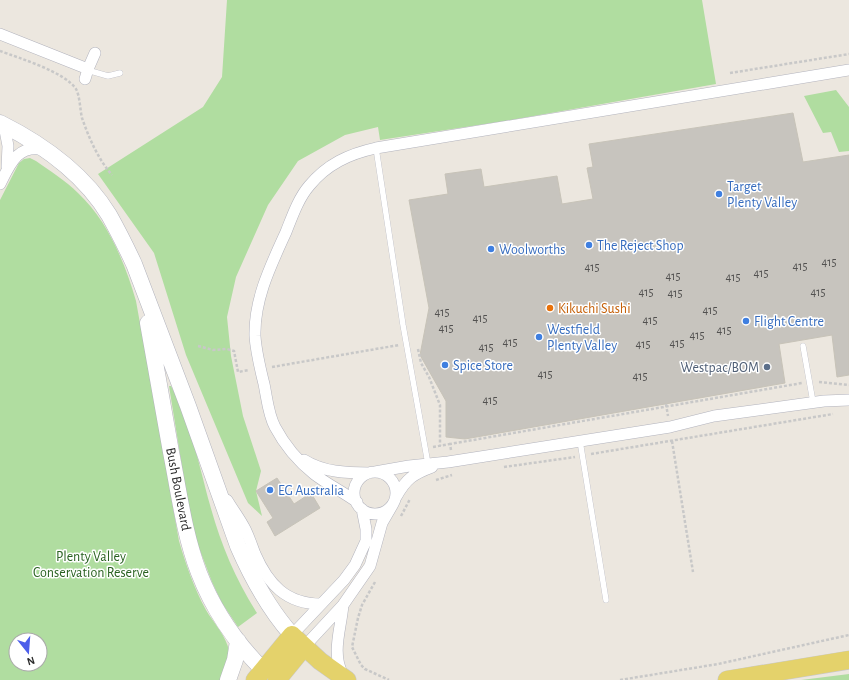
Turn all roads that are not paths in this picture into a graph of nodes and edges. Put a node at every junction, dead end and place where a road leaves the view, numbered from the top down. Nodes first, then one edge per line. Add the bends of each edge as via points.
1 (0, 34) edge
2 (95, 53) dead end
3 (849, 70) edge
4 (87, 73) junction
5 (120, 74) dead end
6 (2, 124) edge
7 (376, 148) junction
8 (47, 150) junction
9 (6, 172) junction
10 (0, 184) edge
11 (142, 288) junction
12 (803, 346) dead end
13 (849, 400) edge
14 (813, 402) junction
15 (580, 440) junction
16 (290, 448) junction
17 (451, 462) junction
18 (428, 464) junction
19 (374, 472) junction
20 (217, 485) junction
21 (394, 500) junction
22 (359, 505) junction
23 (606, 600) dead end
24 (321, 604) junction
25 (343, 605) junction
26 (238, 641) junction
27 (298, 641) junction
28 (849, 660) edge
29 (267, 678) edge
30 (346, 679) edge
31 (228, 680) edge
32 (727, 680) edge

1 - 4 street
2 - 4 street
3 - 7 street
4 - 5 lane via 108,76
6 - 8 main road, Bush Boulevard
6 - 9 street via 9,149
7 - 16 street via 349,155 328,168 309,186 276,252 258,302 255,334 260,368 272,419
7 - 18 lane
8 - 9 street via 36,148 20,153
8 - 11 main road, Bush Boulevard via 91,191 108,214 124,242
9 - 10 street
11 - 20 main road, Bush Boulevard
11 - 26 main road, Bush Boulevard via 190,544 209,594
12 - 14 lane
13 - 14 street
14 - 15 street via 714,416 670,427
15 - 17 street
15 - 23 lane
16 - 19 street via 320,468 343,472
16 - 22 street via 314,474
17 - 18 street
17 - 21 street via 413,475
18 - 19 street
19 - 21 street via 385,475 393,482
19 - 22 street via 364,475 356,485 354,494
20 - 24 street via 245,529 272,584 293,599
20 - 27 main road, Bush Boulevard via 238,546 252,577 278,618
21 - 22 street via 387,510 378,514 370,513
21 - 25 street via 382,522 370,566
22 - 24 street via 366,529 366,541 350,573
24 - 27 street
25 - 27 street
25 - 30 street via 337,655
26 - 29 main road, Bush Boulevard
26 - 31 main road
27 - 29 main road
27 - 30 main road via 320,661
28 - 32 main road

